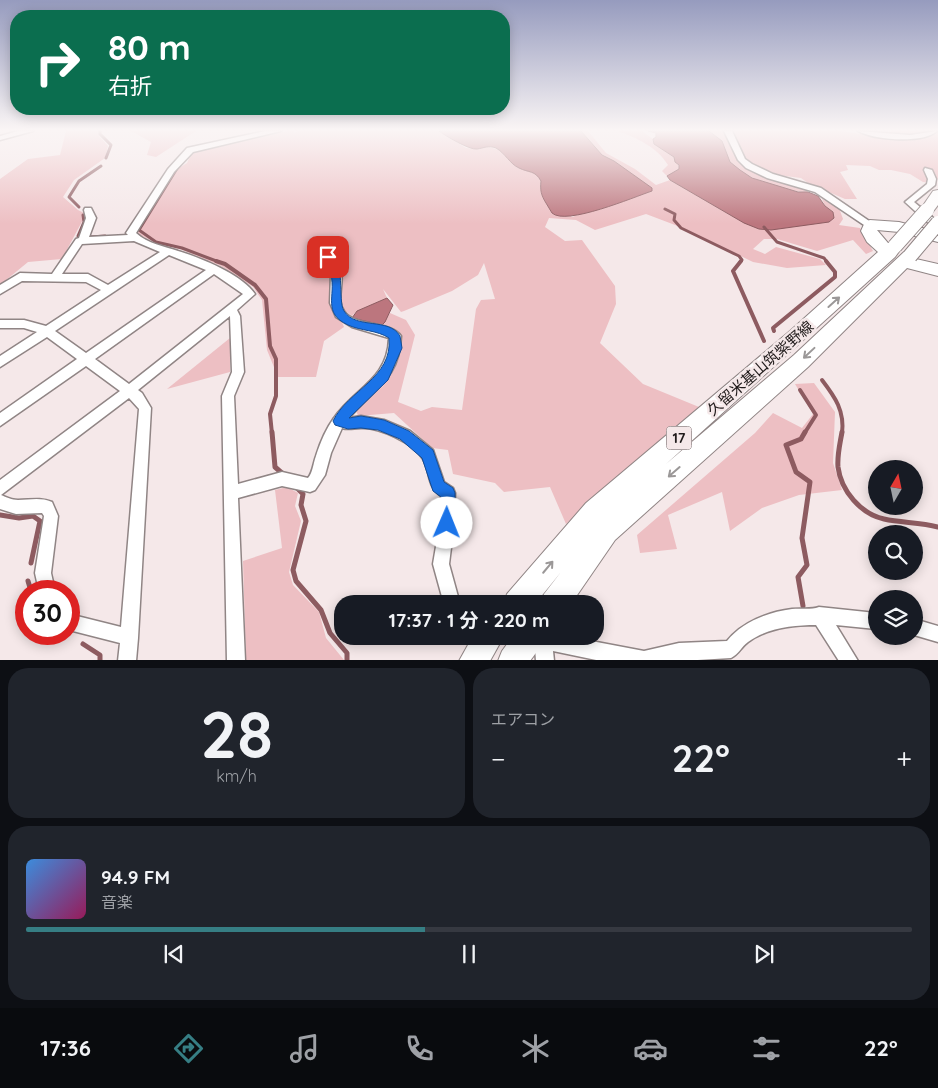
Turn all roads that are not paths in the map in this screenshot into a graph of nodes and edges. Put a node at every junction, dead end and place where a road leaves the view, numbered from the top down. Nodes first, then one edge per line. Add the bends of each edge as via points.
1 (179, 162) edge
2 (744, 162) edge
3 (928, 170) dead end
4 (938, 194) edge
5 (88, 210) dead end
6 (870, 225) junction
7 (938, 225) edge
8 (938, 237) edge
9 (136, 238) junction
10 (83, 241) junction
11 (892, 250) junction
12 (168, 251) junction
13 (328, 257) dead end
14 (908, 259) junction
15 (214, 269) junction
16 (938, 270) edge
17 (54, 278) junction
18 (0, 290) edge
19 (108, 290) junction
20 (231, 310) junction
21 (0, 324) edge
22 (47, 331) junction
23 (86, 358) junction
24 (0, 362) edge
25 (129, 391) junction
26 (0, 420) edge
27 (339, 421) junction
28 (0, 489) edge
29 (231, 493) junction
30 (0, 502) edge
31 (45, 580) edge
32 (450, 595) edge
33 (525, 595) edge
34 (560, 595) edge
35 (819, 615) junction
36 (868, 619) edge
37 (80, 625) edge
38 (923, 630) edge
39 (938, 634) edge
40 (128, 638) junction
41 (535, 645) edge
42 (544, 645) edge
43 (127, 660) edge
44 (236, 660) edge
45 (512, 660) edge
46 (849, 660) edge

1 - 9 street via 131,233
2 - 6 street via 770,176 818,190
3 - 7 street via 931,185 909,202
4 - 11 main road, 久留米基山筑紫野線 / 17, bridge
5 - 10 street via 91,218
6 - 8 main road via 899,227
6 - 11 main road via 873,238
7 - 14 main road, 久留米基山筑紫野線 / 17, bridge
9 - 10 street
9 - 12 street
10 - 17 street via 79,241
33 -> 11 main road, 久留米基山筑紫野線 / 17 via 595,511
12 - 15 street
12 - 19 street
13 - 27 street via 336,275 337,310 343,318 358,325 385,330 394,336 396,348 384,377
14 - 16 main road
14 -> 34 main road, 久留米基山筑紫野線 / 17 via 801,361 606,532
15 - 20 street via 250,294
15 - 23 street
17 - 18 street via 20,278
17 - 19 street via 88,278
19 - 22 street
20 - 25 street
20 - 29 street via 235,316 238,372 228,396
21 - 22 street via 24,324
22 - 23 street
22 - 24 street
23 - 25 street
23 - 26 street
25 - 28 street
25 - 40 street via 138,397 145,413
27 - 29 street via 315,481 310,485 282,479
27 - 32 street via 379,424 405,435 428,454 438,486 448,493 441,564
29 - 44 street
30 - 31 street via 16,507 47,507 51,516
35 - 36 street
35 - 42 street via 765,623 743,635 731,649 679,652 644,660
35 - 46 street
37 - 40 street
38 - 39 street
40 - 43 street
41 - 45 main road

